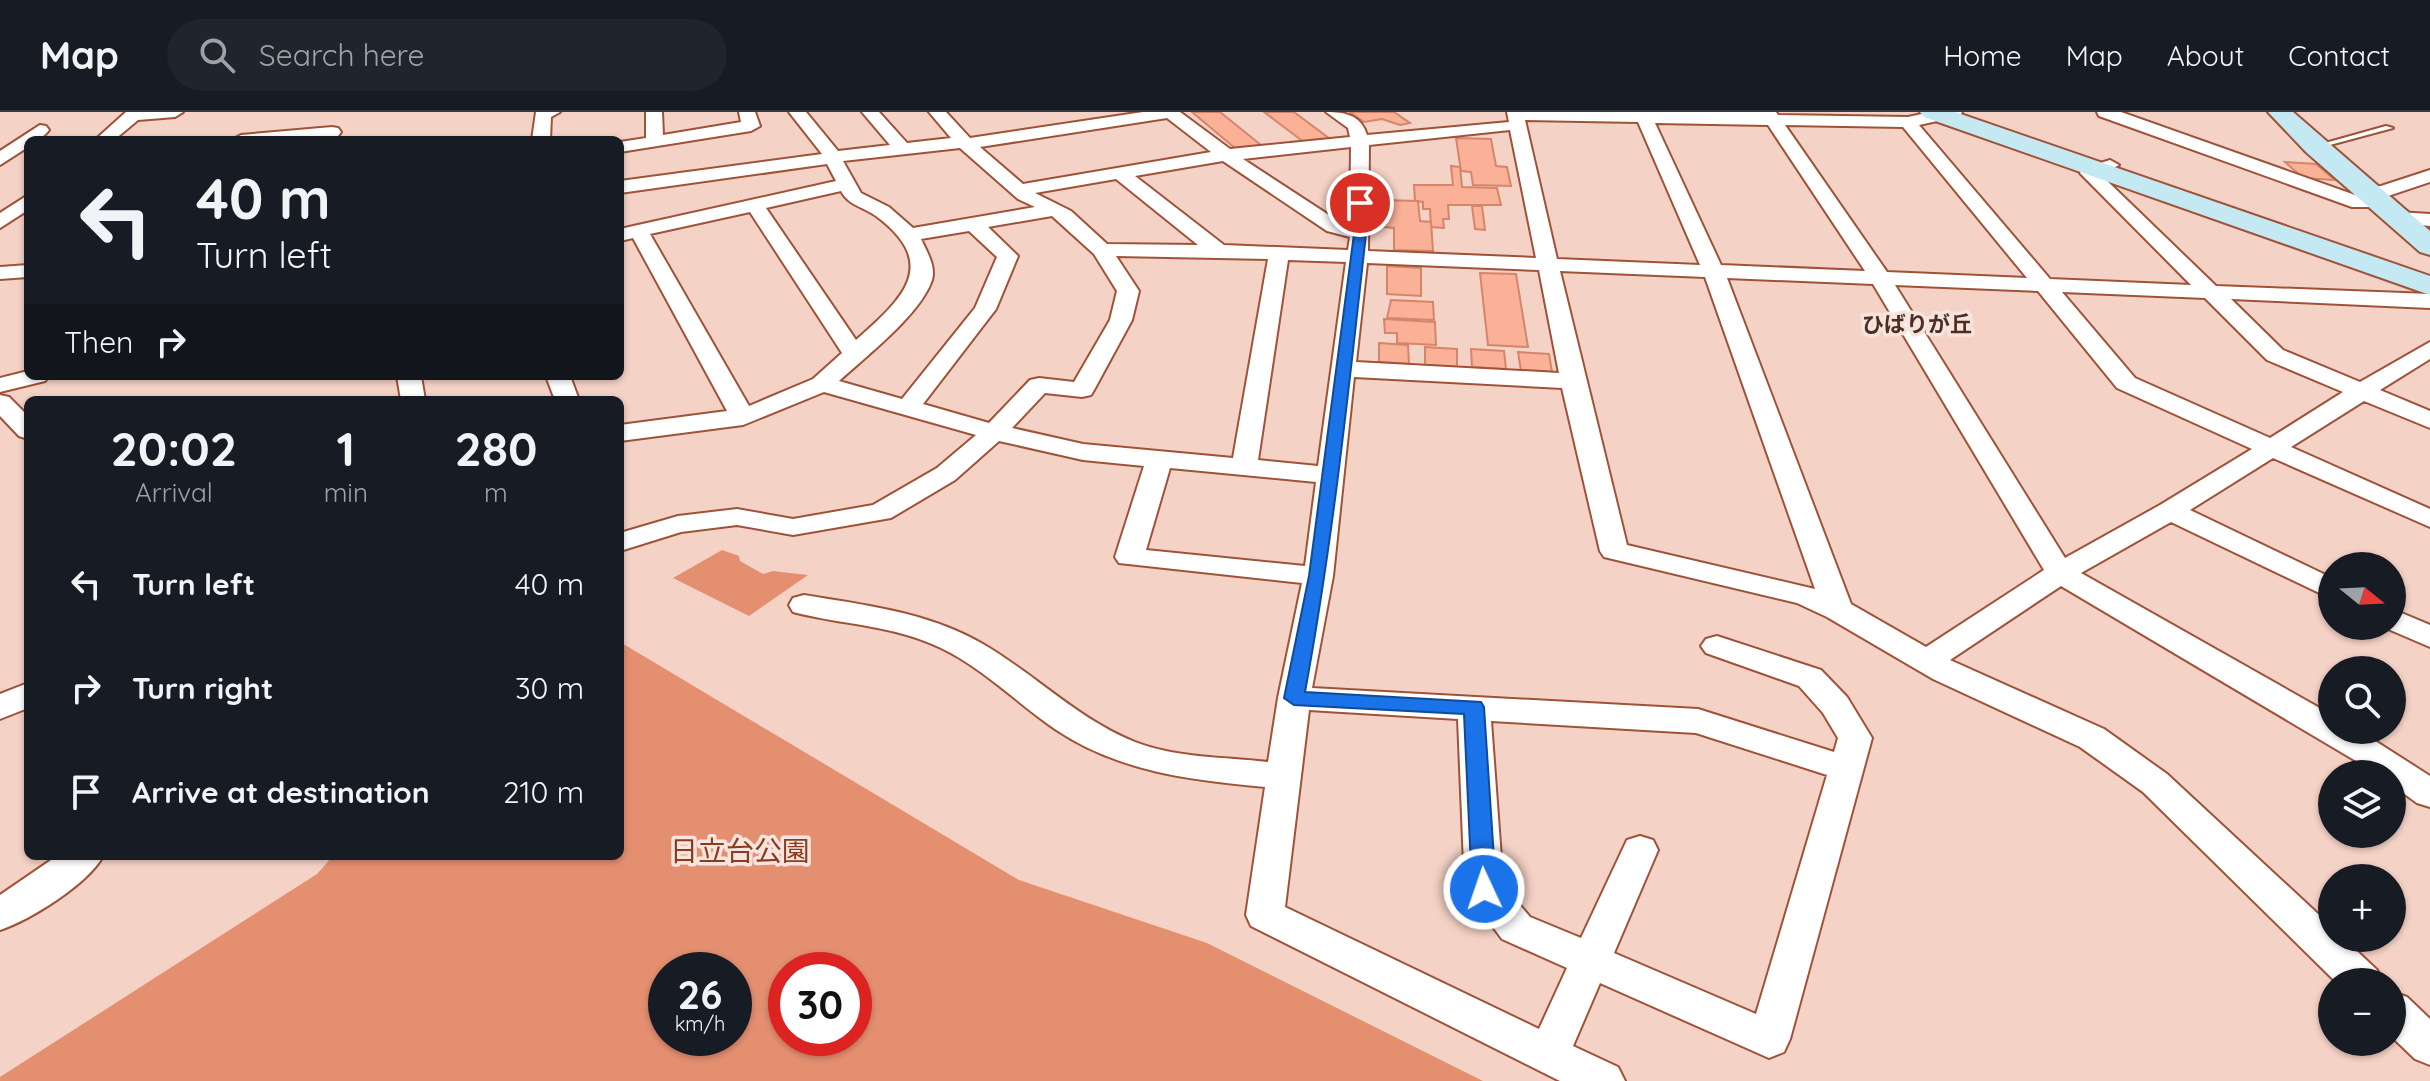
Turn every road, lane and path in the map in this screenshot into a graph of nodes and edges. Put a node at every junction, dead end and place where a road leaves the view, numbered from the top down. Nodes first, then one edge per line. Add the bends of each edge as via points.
1 (36, 112) edge
2 (175, 112) edge
3 (552, 112) edge
4 (654, 112) edge
5 (747, 112) edge
6 (797, 112) edge
7 (870, 112) edge
8 (937, 112) edge
9 (1169, 112) edge
10 (1334, 112) edge
11 (1485, 112) edge
12 (2105, 112) edge
13 (2280, 112) edge
14 (135, 114) edge
15 (1643, 114) edge
16 (1937, 115) edge
17 (1771, 116) edge
18 (1514, 121) edge
19 (2389, 128) dead end
20 (333, 131) edge
21 (32, 136) edge
22 (109, 136) edge
23 (282, 136) edge
24 (541, 136) edge
25 (1360, 140) junction
26 (655, 141) junction
27 (1207, 141) junction
28 (24, 142) edge
29 (965, 143) junction
30 (624, 146) edge
31 (2315, 147) junction
32 (902, 148) junction
33 (1226, 155) junction
34 (833, 157) junction
35 (0, 160) edge
36 (1059, 164) dead end
37 (2105, 167) junction
38 (1120, 173) junction
39 (2430, 176) edge
40 (1024, 179) junction
41 (849, 184) junction
42 (624, 186) edge
43 (24, 204) edge
44 (754, 204) junction
45 (2381, 204) junction
46 (1054, 210) junction
47 (2430, 220) edge
48 (0, 222) edge
49 (973, 224) junction
50 (629, 233) edge
51 (909, 235) junction
52 (1358, 245) junction
53 (2430, 246) edge
54 (1102, 250) junction
55 (1219, 251) junction
56 (1279, 253) junction
57 (1548, 266) junction
58 (24, 271) edge
59 (0, 273) edge
60 (1714, 273) junction
61 (1880, 278) junction
62 (2430, 278) edge
63 (2043, 284) junction
64 (2430, 286) edge
65 (2210, 291) junction
66 (2430, 301) edge
67 (2430, 349) edge
68 (854, 354) junction
69 (1345, 369) junction
70 (24, 379) edge
71 (1573, 381) junction
72 (822, 384) junction
73 (0, 385) edge
74 (2363, 392) junction
75 (0, 402) edge
76 (907, 408) junction
77 (743, 417) junction
78 (2430, 420) edge
79 (24, 427) edge
80 (624, 432) edge
81 (994, 432) junction
82 (2271, 449) junction
83 (1159, 461) junction
84 (1244, 468) junction
85 (1332, 475) junction
86 (2170, 511) junction
87 (2430, 519) edge
88 (624, 541) edge
89 (2061, 572) junction
90 (1318, 576) junction
91 (2318, 583) edge
92 (804, 605) dead end
93 (1838, 610) junction
94 (2406, 626) edge
95 (2430, 637) edge
96 (1717, 646) dead end
97 (1927, 661) junction
98 (24, 696) edge
99 (1294, 698) junction
100 (1474, 707) junction
101 (0, 708) edge
102 (1848, 769) junction
103 (1283, 776) junction
104 (2430, 794) edge
105 (1640, 850) dead end
106 (79, 860) edge
107 (0, 914) edge
108 (1588, 960) junction
109 (2348, 968) edge
110 (2406, 1023) edge
111 (2430, 1046) edge
112 (1548, 1055) junction
113 (1603, 1081) edge

1 - 21 street via 8,132 40,130
2 - 14 street
3 - 24 street via 543,114
4 - 26 street
5 - 26 street via 751,126
6 - 34 street
7 - 32 street
8 - 29 street
9 - 27 street
9 - 29 street
10 - 25 street via 1356,126
11 - 18 street
12 - 45 street via 2352,201
13 - 31 street
14 - 22 street
15 - 17 street
15 - 18 street
15 - 60 street
16 - 17 street
16 - 37 street
16 - 63 street
17 - 61 street
18 - 25 street
18 - 57 street
19 - 31 lane
20 - 23 street
25 - 33 street
25 - 52 street
26 - 30 street
27 - 33 street
27 - 36 street
28 - 35 street
29 - 32 street
29 - 40 street via 1000,173
31 - 45 street
32 - 34 street
33 - 38 street
33 - 52 street
34 - 41 street
34 - 42 street
37 - 62 street
37 - 64 street
37 - 65 street via 2089,173
38 - 40 street
38 - 55 street
39 - 45 street via 2382,192
40 - 46 street
41 - 44 street
41 - 51 street via 854,197 882,211
43 - 48 street
44 - 50 street
44 - 68 street
45 - 47 street
45 - 53 street
46 - 49 street
46 - 54 street
49 - 51 street
49 - 76 street via 1008,256 985,309
50 - 77 street
51 - 68 street via 922,263 921,280 900,312
52 - 56 street
52 - 57 street
52 - 69 street
54 - 55 street
54 - 81 street via 1128,291 1121,320 1082,390 1039,385
55 - 56 street
56 - 84 street
57 - 60 street
57 - 71 street
58 - 59 street
60 - 61 street
60 - 93 street
61 - 63 street
61 - 89 street
63 - 65 street
63 - 82 street via 2126,383
65 - 66 street
65 - 74 street via 2275,355
67 - 74 street
68 - 72 street
69 - 71 street
69 - 85 street
70 - 73 street
71 - 93 street via 1614,551 1806,596
72 - 76 street
72 - 77 street
74 - 78 street
74 - 82 street
75 - 79 street
76 - 81 street
77 - 80 street
81 - 83 street via 1083,452
81 - 88 street via 946,474 881,512 793,527 737,517 678,524
82 - 86 street
82 - 87 street
83 - 84 street
83 - 90 street via 1129,557
84 - 85 street
85 - 90 street
86 - 89 street
86 - 91 street
89 - 97 street
89 - 104 street via 2380,758
90 - 99 street
92 - 103 street via 927,631 972,651 1057,714 1126,752
93 - 97 street
94 - 95 street
96 - 102 street via 1810,678 1855,738
97 - 109 street via 2092,738 2155,783
98 - 101 street
99 - 100 street
99 - 103 street
100 - 102 street via 1698,721
100 - 108 street via 1484,889 1516,928
102 - 108 street via 1769,1039
103 - 112 street via 1265,915
105 - 108 street
106 - 107 street
108 - 112 street
110 - 111 street
112 - 113 street

